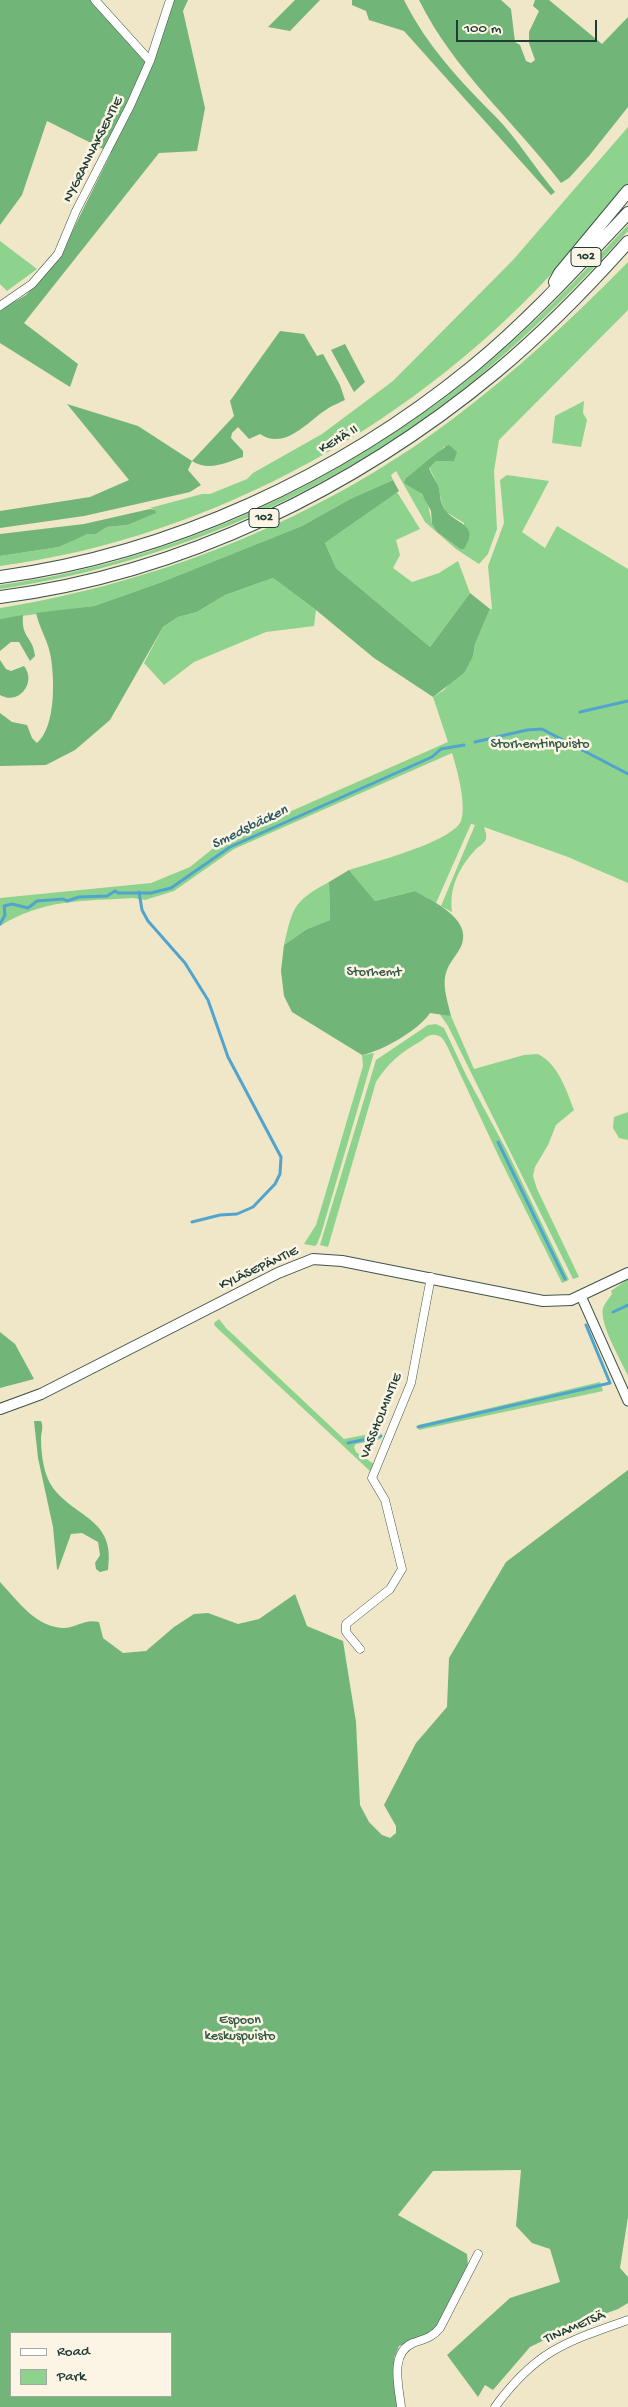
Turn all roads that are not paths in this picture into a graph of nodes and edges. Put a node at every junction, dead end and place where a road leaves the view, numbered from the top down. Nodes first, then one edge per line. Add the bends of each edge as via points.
1 (94, 0) edge
2 (170, 0) edge
3 (150, 61) junction
4 (628, 191) edge
5 (628, 213) edge
6 (628, 242) edge
7 (544, 302) junction
8 (0, 306) edge
9 (0, 577) edge
10 (0, 597) edge
11 (628, 1273) edge
12 (431, 1277) junction
13 (581, 1296) junction
14 (628, 1401) edge
15 (0, 1409) edge
16 (360, 1649) dead end
17 (478, 2254) dead end
18 (628, 2320) edge
19 (401, 2407) edge
20 (495, 2407) edge

1 - 3 street
2 - 3 street, NYGRANNAKSENTIE
3 - 8 street, NYGRANNAKSENTIE via 58,254 32,284
4 - 7 highway via 560,273
5 - 7 highway, KEHÄ II / 102
6 - 10 highway, 102 via 568,306 497,372 426,426 368,464 298,503 174,555 64,586
7 - 9 highway, KEHÄ II / 102 via 472,367 410,413 335,461 279,490 209,520 138,545
11 - 13 main road, KYLÄSEPÄNTIE
12 - 13 main road, KYLÄSEPÄNTIE via 544,1301 566,1301
12 - 15 main road, KYLÄSEPÄNTIE via 327,1260 308,1261 278,1273 41,1394
12 - 16 street, VASSHOLMINTIE via 411,1383 372,1478 385,1500 402,1569 390,1589 346,1624 346,1632
13 - 14 street
17 - 19 street via 440,2328 430,2338 401,2351 398,2361
18 - 20 street, TINAMETSÄ via 582,2336 538,2359 511,2384

